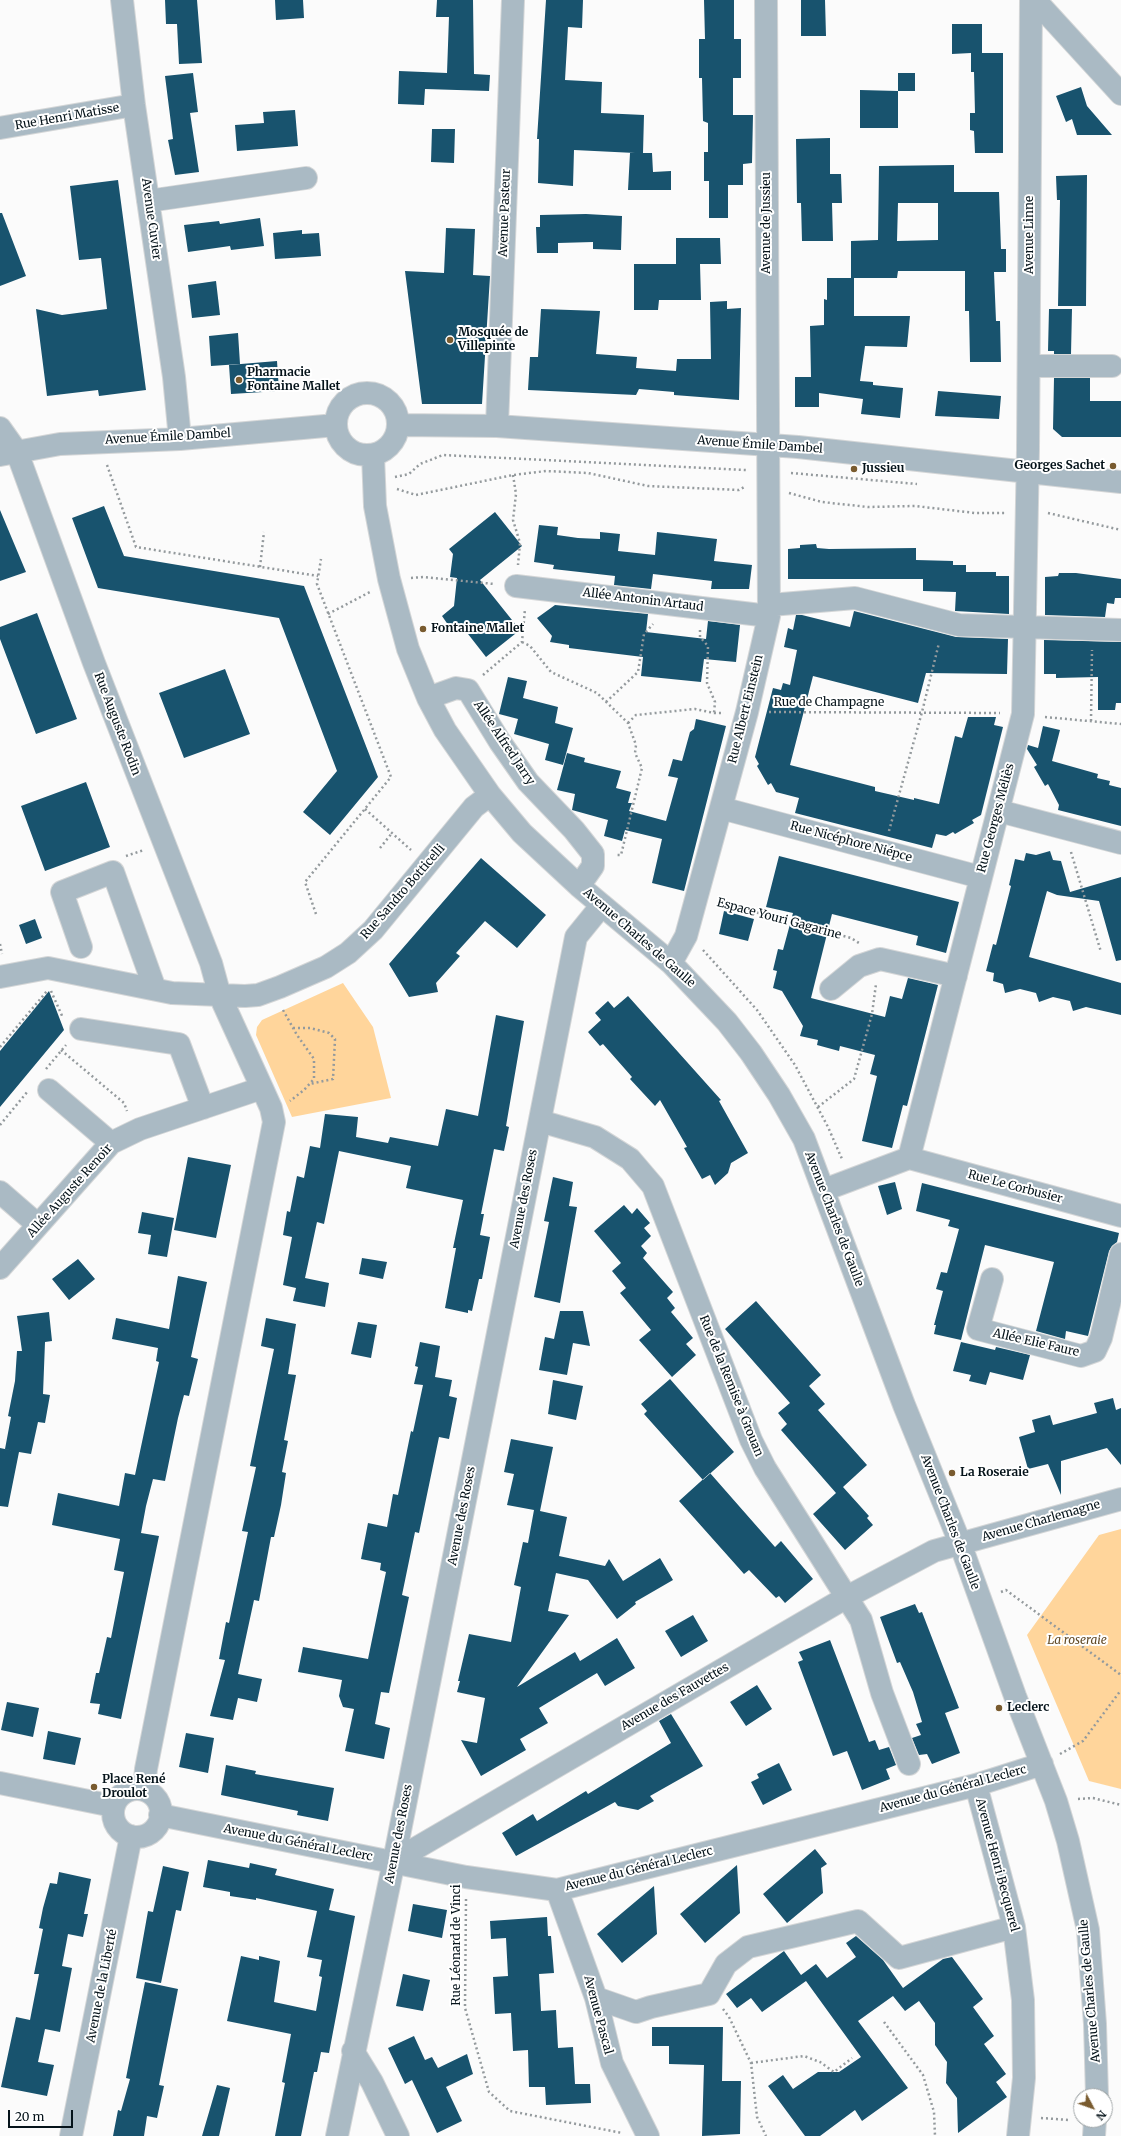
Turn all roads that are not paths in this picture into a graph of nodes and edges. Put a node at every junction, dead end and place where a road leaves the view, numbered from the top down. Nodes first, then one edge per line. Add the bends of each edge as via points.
1 (122, 0) edge
2 (513, 0) edge
3 (766, 0) edge
4 (1031, 0) edge
5 (1035, 0) edge
6 (1121, 94) edge
7 (134, 106) junction
8 (0, 128) edge
9 (306, 178) dead end
10 (148, 201) junction
11 (1029, 366) junction
12 (1112, 366) dead end
13 (336, 425) junction
14 (398, 425) junction
15 (497, 426) junction
16 (0, 428) edge
17 (180, 438) junction
18 (769, 445) junction
19 (9, 454) edge
20 (373, 454) junction
21 (1028, 471) junction
22 (1121, 482) edge
23 (522, 586) road end
24 (770, 610) junction
25 (1024, 627) junction
26 (1121, 630) edge
27 (428, 698) junction
28 (490, 794) junction
29 (721, 808) junction
30 (999, 811) junction
31 (1121, 843) edge
32 (980, 877) junction
33 (579, 886) junction
34 (602, 905) junction
35 (82, 947) dead end
36 (671, 963) junction
37 (956, 976) junction
38 (0, 977) edge
39 (155, 989) junction
40 (831, 989) dead end
41 (220, 996) junction
42 (72, 1024) road end
43 (262, 1088) junction
44 (49, 1090) dead end
45 (203, 1108) junction
46 (540, 1121) junction
47 (111, 1144) junction
48 (909, 1158) junction
49 (824, 1190) junction
50 (0, 1192) edge
51 (1121, 1216) edge
52 (38, 1225) junction
53 (1121, 1254) edge
54 (0, 1268) edge
55 (992, 1278) dead end
56 (1121, 1499) edge
57 (960, 1543) junction
58 (847, 1597) junction
59 (909, 1764) dead end
60 (1042, 1764) junction
61 (0, 1783) edge
62 (976, 1785) junction
63 (144, 1790) junction
64 (114, 1806) junction
65 (160, 1815) junction
66 (131, 1836) junction
67 (394, 1861) junction
68 (558, 1890) junction
69 (1014, 1926) junction
70 (596, 1998) junction
71 (354, 2051) junction
72 (1097, 2088) edge
73 (638, 2135) edge
74 (71, 2136) edge
75 (337, 2136) edge
76 (398, 2136) edge
77 (1018, 2136) edge

1 - 7 street, Avenue Cuvier
2 - 15 street, Avenue Pasteur
3 - 18 street, Avenue de Jussieu
4 - 11 street, Avenue Linne
5 - 6 street
7 - 8 street, Rue Henri Matisse
7 - 10 street, Avenue Cuvier
9 - 10 street
10 - 17 street, Avenue Cuvier via 174,377
11 - 12 street
11 - 21 street, Avenue Linne
13 - 14 street via 341,408 347,401 359,395 372,393 391,404
13 - 17 street, Avenue Émile Dambel
13 - 20 street via 342,442 348,448 355,453
14 - 15 street, Avenue Émile Dambel
14 - 20 street via 391,444
15 - 18 street, Avenue Émile Dambel
16 - 19 street, Rue Auguste Rodin
17 - 19 street, Avenue Émile Dambel via 60,444
18 - 21 street, Avenue Émile Dambel
18 - 24 street, Rue Albert Einstein
19 - 41 street, Rue Auguste Rodin via 211,963
20 - 27 street, Avenue Charles de Gaulle via 373,478 380,535 389,579 408,649
21 - 22 street, Avenue Émile Dambel
21 - 25 street, Rue Georges Méliès
23 - 24 street, Allée Antonin Artaud via 700,607
24 - 25 street, Allée Antonin Artaud via 855,598 959,625
24 - 29 street, Rue Albert Einstein
25 - 26 street, Allée Antonin Artaud
25 - 30 street, Rue Georges Méliès via 1023,714
27 - 28 street, Avenue Charles de Gaulle via 445,730
27 - 33 street, Allée Alfred Jarry via 456,688 468,690 528,782 593,854 593,866
28 - 33 street, Avenue Charles de Gaulle via 522,833
28 - 41 street, Rue Sandro Botticelli via 474,807 373,930 348,953 326,967 258,995
29 - 32 street, Rue Nicéphore Niépce
29 - 36 street, Rue Albert Einstein via 686,936
30 - 31 street
30 - 32 street, Rue Georges Méliès
32 - 37 street, Rue Georges Méliès
33 - 34 street, Avenue Charles de Gaulle
34 - 36 street, Avenue Charles de Gaulle
34 - 46 street, Avenue des Roses via 576,937
35 - 39 street via 62,892 113,872
36 - 49 street, Avenue Charles de Gaulle via 727,1022 759,1064 804,1139
37 - 40 street via 880,959 859,966
37 - 48 street, Rue Georges Méliès
38 - 39 street, Rue Sandro Botticelli via 48,968
39 - 41 street, Rue Sandro Botticelli via 172,993
41 - 43 street, Rue Auguste Rodin
42 - 45 street via 178,1044
43 - 45 street, Allée Auguste Renoir
43 - 63 street, Rue Auguste Rodin via 274,1122 146,1769
44 - 47 street
45 - 47 street, Allée Auguste Renoir via 136,1131
46 - 58 street, Rue de la Remise à Grouan via 595,1137 630,1159 653,1186 751,1440 765,1468
46 - 67 street, Avenue des Roses
47 - 52 street, Allée Auguste Renoir
48 - 49 street
48 - 51 street, Rue Le Corbusier
49 - 57 street, Avenue Charles de Gaulle via 904,1405
50 - 52 street
52 - 54 street, Allée Auguste Renoir
53 - 55 street, Allée Elie Faure via 1101,1338 1094,1351 1081,1356 978,1329
56 - 57 street, Avenue Charlemagne
57 - 58 street, Avenue des Fauvettes via 934,1551
57 - 60 street, Avenue Charles de Gaulle
58 - 59 street, Rue de la Remise à Grouan via 861,1620 882,1693
58 - 67 street, Avenue des Fauvettes
60 - 62 street, Avenue du Général Leclerc
60 - 72 street, Avenue Charles de Gaulle via 1068,1841 1088,1930
61 - 64 street
62 - 68 street, Avenue du Général Leclerc
62 - 69 street, Avenue Henri Becquerel
63 - 64 street via 129,1790 117,1799
63 - 65 street via 157,1800
64 - 66 street via 114,1822 124,1833
65 - 66 street via 154,1830 139,1837
65 - 67 street, Avenue du Général Leclerc
66 - 74 street, Avenue de la Liberté
67 - 68 street, Avenue du Général Leclerc via 466,1877
67 - 71 street, Avenue des Roses
68 - 70 street, Avenue Pascal
69 - 70 street via 899,1958 858,1920 748,1947 726,1964 709,1994 636,2012
69 - 77 street, Avenue Henri Becquerel via 1023,2000 1024,2078
70 - 73 street, Avenue Pascal via 612,2063
71 - 75 street, Avenue des Roses
71 - 76 street

